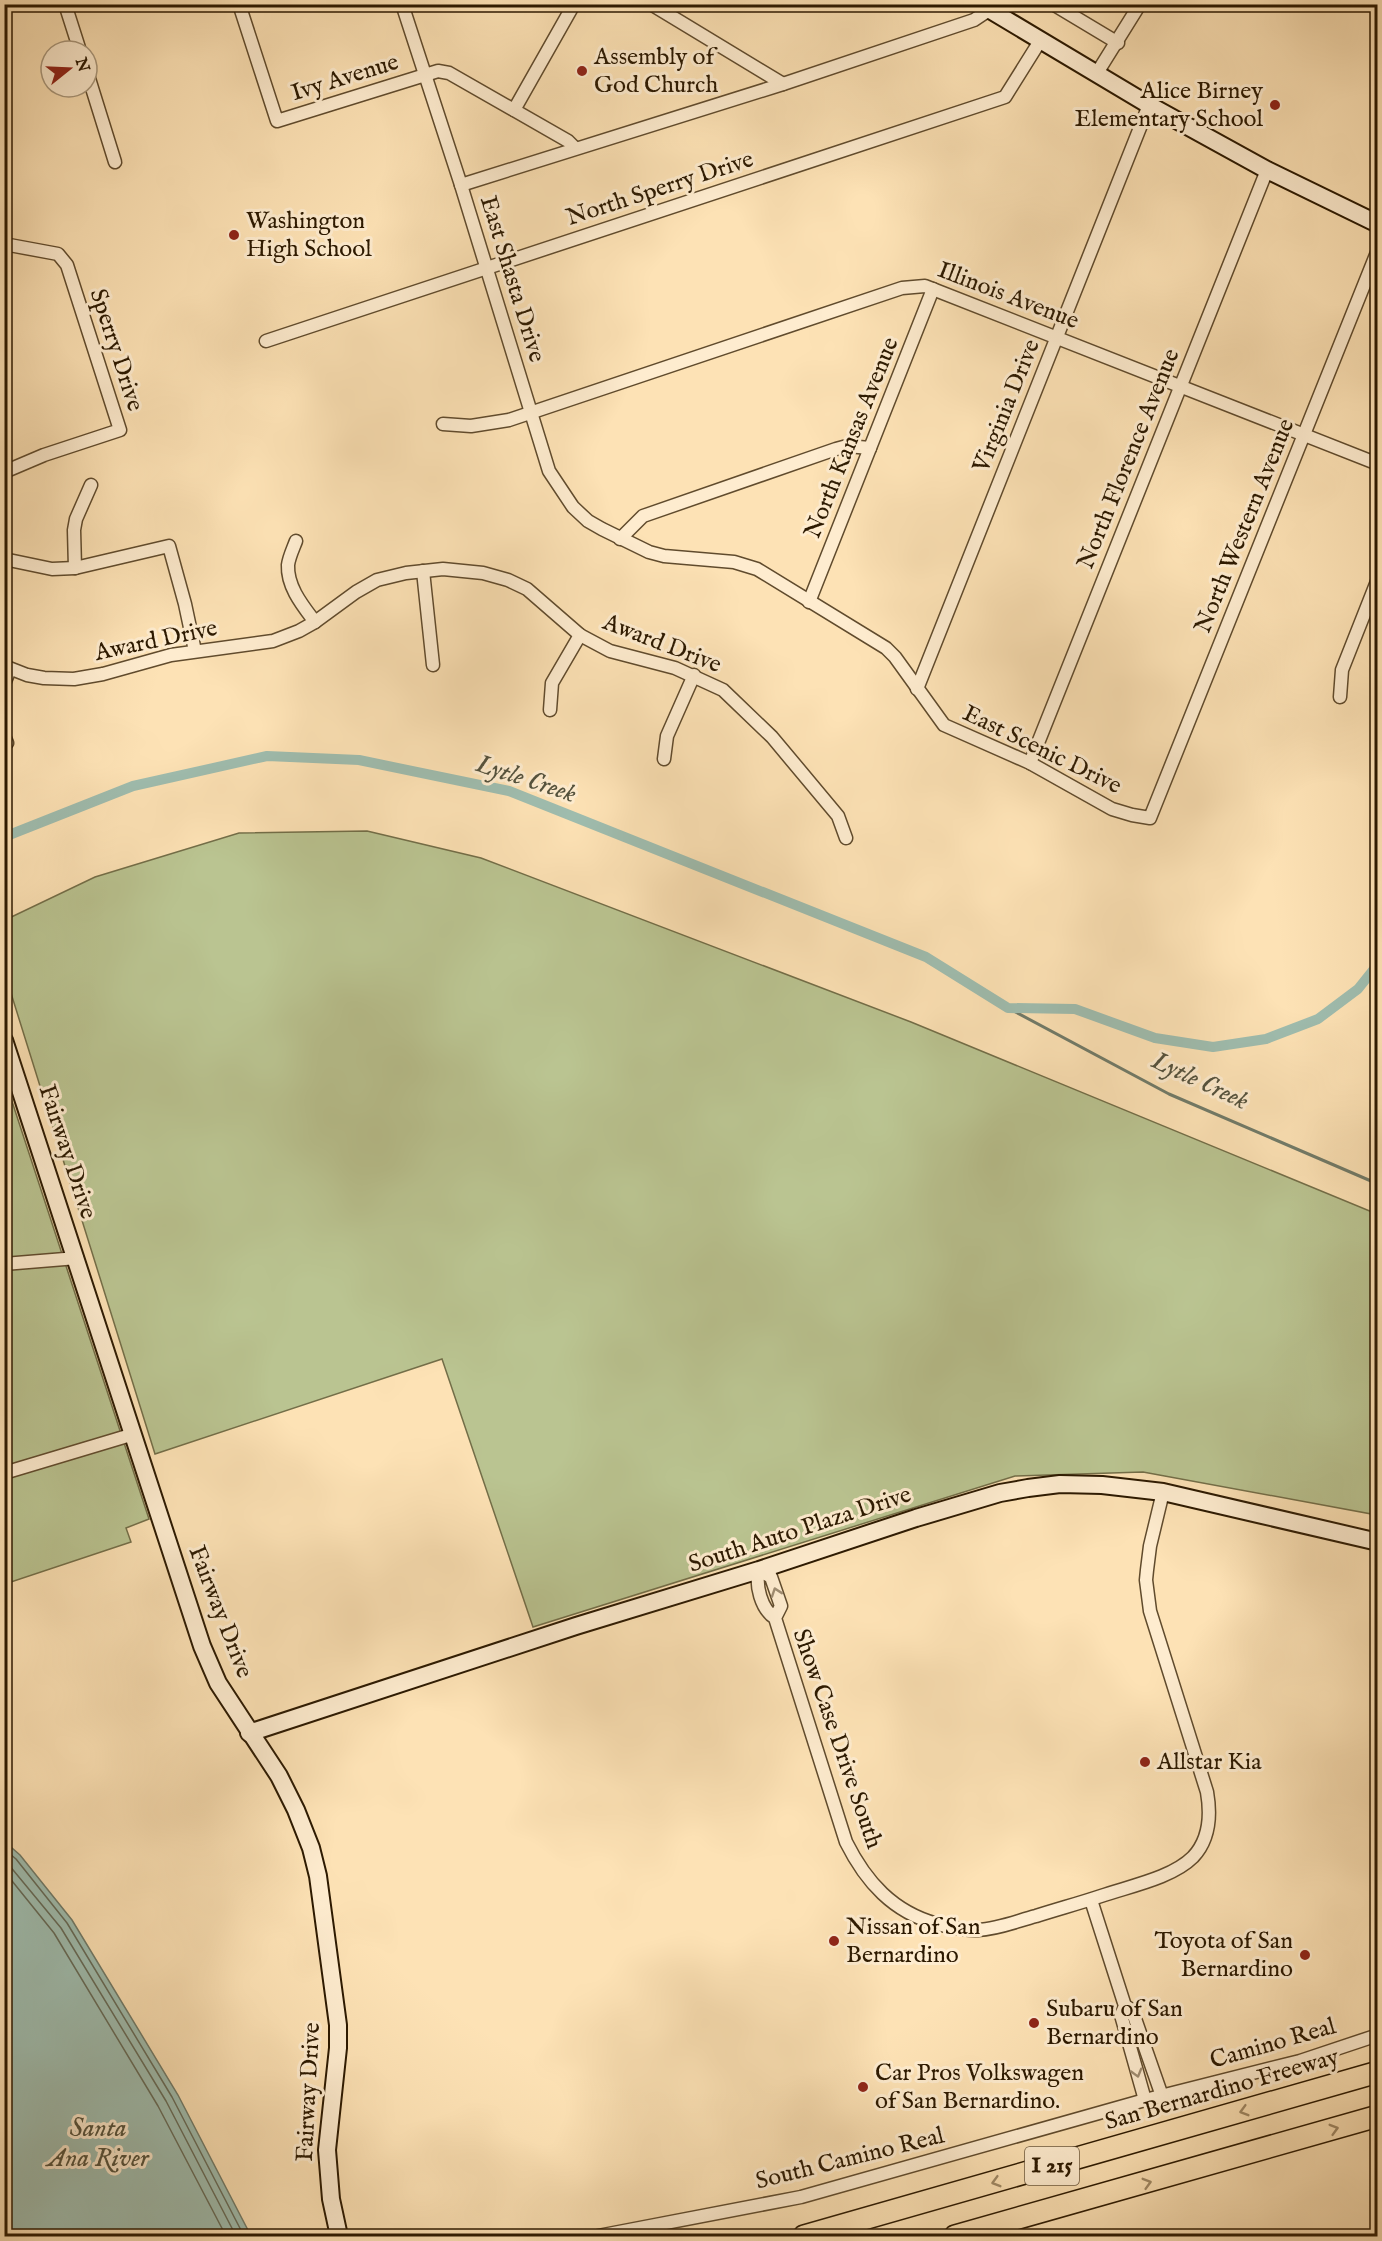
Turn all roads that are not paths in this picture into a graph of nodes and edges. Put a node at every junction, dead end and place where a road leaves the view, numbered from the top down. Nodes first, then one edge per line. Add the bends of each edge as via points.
1 (65, 4) edge
2 (239, 4) edge
3 (402, 4) edge
4 (574, 4) edge
5 (651, 4) edge
6 (1053, 4) edge
7 (1140, 4) edge
8 (985, 7) edge
9 (76, 39) edge
10 (1040, 41) junction
11 (1118, 43) junction
12 (1097, 73) junction
13 (424, 75) junction
14 (783, 84) junction
15 (95, 99) edge
16 (1149, 105) junction
17 (514, 110) junction
18 (575, 148) junction
19 (115, 162) dead end
20 (1267, 170) junction
21 (460, 185) junction
22 (1377, 224) edge
23 (4, 244) edge
24 (1377, 250) edge
25 (487, 268) junction
26 (933, 289) junction
27 (1057, 337) junction
28 (266, 341) dead end
29 (1180, 386) junction
30 (531, 412) junction
31 (443, 424) dead end
32 (1304, 436) junction
33 (870, 448) junction
34 (1377, 464) edge
35 (4, 472) edge
36 (91, 485) dead end
37 (620, 539) junction
38 (296, 541) dead end
39 (4, 559) edge
40 (75, 568) junction
41 (423, 571) junction
42 (1376, 586) edge
43 (809, 602) junction
44 (315, 622) junction
45 (580, 635) junction
46 (195, 651) junction
47 (433, 665) dead end
48 (7, 668) edge
49 (694, 675) junction
50 (4, 684) edge
51 (917, 689) junction
52 (1340, 697) dead end
53 (550, 710) dead end
54 (664, 759) dead end
55 (1030, 763) junction
56 (1150, 818) joint
57 (846, 838) dead end
58 (4, 1040) edge
59 (77, 1258) junction
60 (4, 1264) edge
61 (134, 1434) junction
62 (4, 1473) edge
63 (1163, 1492) junction
64 (1377, 1542) edge
65 (759, 1570) junction
66 (249, 1733) junction
67 (1091, 1900) junction
68 (1125, 2006) junction
69 (1377, 2035) edge
70 (1377, 2072) edge
71 (1162, 2096) junction
72 (1145, 2100) junction
73 (1377, 2116) edge
74 (1091, 2200) junction
75 (339, 2236) edge
76 (598, 2236) edge
77 (804, 2236) edge
78 (955, 2236) edge
79 (993, 2236) edge

1 - 9 street
2 - 13 street, Ivy Avenue via 277,121
3 - 13 street, East Shasta Drive
4 - 17 street
5 - 14 street
6 - 11 street
7 - 11 street
8 - 10 street
8 - 14 street via 974,20
10 - 12 street
10 - 25 street, North Sperry Drive via 1005,97
11 - 12 street
12 - 16 street
13 - 17 street, Ivy Avenue via 449,73
13 - 21 street, East Shasta Drive
14 - 18 street
15 - 19 street
16 - 20 street
16 - 27 street, Virginia Drive
17 - 18 street, Ivy Avenue
18 - 21 street
20 - 22 street
20 - 29 street, North Florence Avenue
21 - 25 street, East Shasta Drive
23 - 35 street, Sperry Drive via 58,254 67,265 120,430
24 - 32 street, North Western Avenue
25 - 28 street, North Sperry Drive
25 - 30 street, East Shasta Drive
26 - 27 street, Illinois Avenue
26 - 30 street, Illinois Avenue via 902,288
26 - 33 street, North Kansas Avenue
27 - 29 street, Illinois Avenue
27 - 51 street, Virginia Drive
29 - 32 street, Illinois Avenue
29 - 55 street, North Florence Avenue
30 - 31 street, Illinois Avenue via 486,425
30 - 37 street, East Shasta Drive via 549,471 562,493 588,521
32 - 34 street, Illinois Avenue
32 - 56 street, North Western Avenue
33 - 37 street via 836,449 643,516
33 - 43 street, North Kansas Avenue
36 - 40 street via 76,519
37 - 43 street, East Scenic Drive via 664,556 745,565
38 - 44 street via 288,566 291,579
39 - 40 street via 44,568
40 - 46 street via 169,546
41 - 44 street, Award Drive via 377,580
41 - 45 street, Award Drive via 471,570 508,580 538,597
41 - 47 street
42 - 52 street via 1342,670
43 - 51 street, East Scenic Drive via 886,648
44 - 46 street, Award Drive via 273,641
45 - 49 street, Award Drive via 625,656
45 - 53 street via 552,682
46 - 48 street, Award Drive via 74,680 44,678
48 - 50 street
49 - 54 street via 667,736
49 - 57 street, Award Drive via 723,690 772,737 838,816
51 - 55 street, East Scenic Drive via 944,725
55 - 56 street, East Scenic Drive via 1112,809
58 - 59 street, Fairway Drive
59 - 60 street
59 - 61 street, Fairway Drive
61 - 62 street
61 - 66 street, Fairway Drive via 202,1647 218,1683
63 - 64 street, South Auto Plaza Drive
63 - 65 street, South Auto Plaza Drive via 1060,1484 1000,1493
63 - 67 street, Show Case Drive South via 1146,1580 1150,1611 1207,1792 1209,1823 1194,1856 1174,1871
65 - 66 street, South Auto Plaza Drive
65 - 67 street, Show Case Drive South via 771,1577 781,1606 774,1618 846,1842 857,1865 883,1895 927,1921 978,1930
66 - 75 street, Fairway Drive via 279,1776 296,1810 318,1876 338,2025 327,2150
67 - 68 street
68 - 71 street via 1132,2010
68 -> 72 street via 1121,2015
69 - 71 street, Camino Real via 1300,2061
70 -> 77 highway, San Bernardino Freeway / I 215
71 - 72 street, Camino Real
72 - 76 street, South Camino Real via 801,2197
74 -> 73 highway, I 215
74 - 78 highway, I 215
74 - 79 highway

